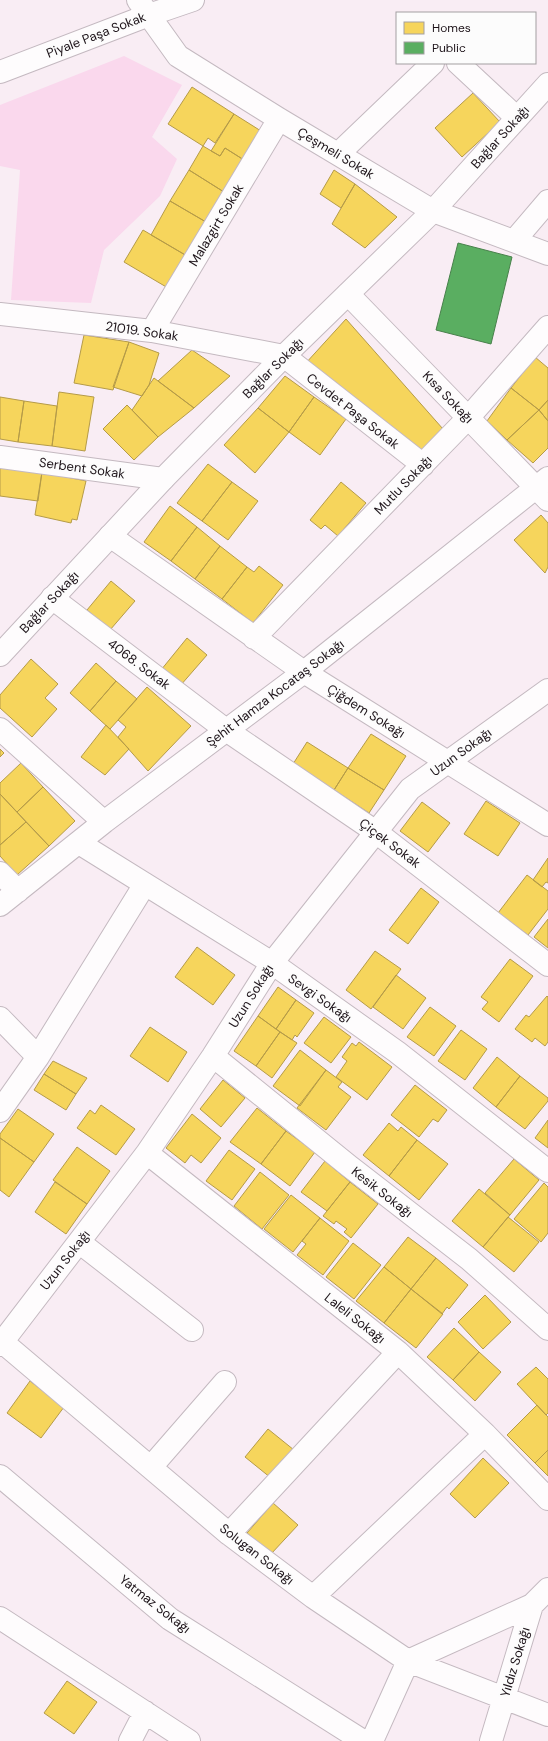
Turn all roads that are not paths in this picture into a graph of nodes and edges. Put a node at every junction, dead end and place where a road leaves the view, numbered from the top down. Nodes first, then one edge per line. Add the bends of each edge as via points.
1 (193, 0) edge
2 (144, 7) edge
3 (432, 64) edge
4 (459, 64) edge
5 (0, 72) edge
6 (548, 84) edge
7 (517, 118) junction
8 (279, 119) junction
9 (338, 154) junction
10 (548, 201) edge
11 (433, 211) junction
12 (514, 242) junction
13 (548, 254) edge
14 (348, 294) junction
15 (0, 314) edge
16 (548, 327) edge
17 (152, 330) junction
18 (284, 356) junction
19 (468, 418) junction
20 (0, 457) edge
21 (423, 465) junction
22 (163, 479) junction
23 (544, 489) edge
24 (110, 536) junction
25 (52, 598) junction
26 (254, 638) junction
27 (0, 655) edge
28 (304, 672) junction
29 (548, 690) edge
30 (0, 729) edge
31 (226, 730) junction
32 (448, 762) junction
33 (104, 822) junction
34 (548, 825) edge
35 (376, 832) junction
36 (79, 843) junction
37 (0, 873) edge
38 (145, 884) junction
39 (18, 891) junction
40 (0, 906) edge
41 (272, 963) junction
42 (548, 965) edge
43 (0, 1018) edge
44 (214, 1056) junction
45 (38, 1057) junction
46 (0, 1111) edge
47 (147, 1153) junction
48 (548, 1170) edge
49 (78, 1242) junction
50 (548, 1329) edge
51 (192, 1330) dead end
52 (1, 1342) edge
53 (398, 1352) junction
54 (225, 1382) dead end
55 (485, 1434) junction
56 (151, 1467) junction
57 (0, 1476) edge
58 (548, 1499) edge
59 (229, 1534) junction
60 (548, 1589) edge
61 (313, 1597) junction
62 (532, 1605) junction
63 (0, 1620) edge
64 (408, 1661) junction
65 (504, 1698) junction
66 (145, 1712) junction
67 (548, 1715) edge
68 (130, 1741) edge
69 (189, 1741) edge
70 (363, 1741) edge
71 (372, 1741) edge
72 (491, 1741) edge

1 - 2 street, Piyale Paşa Sokak
2 - 5 street, Piyale Paşa Sokak
2 - 8 street, Çeşmeli Sokak via 178,56
3 - 9 street
4 - 7 street
6 - 7 street, Bağlar Sokağı
7 - 11 street, Bağlar Sokağı
8 - 9 street, Çeşmeli Sokak
8 - 17 street, Malazgirt Sokak
9 - 11 street, Çeşmeli Sokak
10 - 12 street
11 - 12 street, Çeşmeli Sokak
11 - 14 street, Bağlar Sokağı
12 - 13 street, Çeşmeli Sokak
14 - 18 street, Bağlar Sokağı
14 - 19 street, Kısa Sokağı
15 - 17 street, 21019. Sokak
16 - 19 street, Mutlu Sokağı
17 - 18 street, 21019. Sokak
18 - 21 street, Cevdet Paşa Sokak
18 - 22 street, Bağlar Sokağı
19 - 21 street, Mutlu Sokağı
19 - 23 street, Kısa Sokağı
20 - 22 street, Serbent Sokak
21 - 26 street, Mutlu Sokağı
22 - 24 street, Bağlar Sokağı
23 - 28 street, Şehit Hamza Kocataş Sokağı
24 - 25 street, Bağlar Sokağı
24 - 26 street, Çiğdem Sokağı
25 - 27 street, Bağlar Sokağı
25 - 31 street, 4068. Sokak
26 - 28 street, Çiğdem Sokağı
28 - 31 street, Şehit Hamza Kocataş Sokağı
28 - 32 street, Çiğdem Sokağı
29 - 32 street, Uzun Sokağı
30 - 33 street
31 - 33 street, Şehit Hamza Kocataş Sokağı
31 - 35 street, Çiçek Sokak
32 - 34 street, Çiğdem Sokağı
32 - 35 street, Uzun Sokağı via 410,789
33 - 36 street, Şehit Hamza Kocataş Sokağı
35 - 41 street, Uzun Sokağı
35 - 42 street, Çiçek Sokak
36 - 38 street, Sevgi Sokağı
36 - 39 street, Şehit Hamza Kocataş Sokağı
37 - 39 street
38 - 41 street, Sevgi Sokağı
38 - 45 street
39 - 40 street, Şehit Hamza Kocataş Sokağı
41 - 44 street, Uzun Sokağı
41 - 48 street, Sevgi Sokağı via 397,1052
43 - 45 street
44 - 47 street, Uzun Sokağı
44 - 50 street, Kesik Sokağı via 469,1259
45 - 46 street
47 - 49 street, Uzun Sokağı
47 - 53 street, Laleli Sokağı
49 - 51 street
49 - 52 street, Uzun Sokağı
52 - 56 street, Solugan Sokağı
53 - 55 street, Laleli Sokağı
53 - 59 street
54 - 56 street
55 - 58 street, Laleli Sokağı
55 - 61 street
56 - 59 street, Solugan Sokağı
57 - 70 street, Yatmaz Sokağı via 170,1619
59 - 61 street, Solugan Sokağı
60 - 62 street, Yıldız Sokağı
61 - 64 street, Solugan Sokağı
62 - 64 street
62 - 65 street, Yıldız Sokağı
63 - 66 street
64 - 65 street, Solugan Sokağı
64 - 71 street
65 - 67 street, Solugan Sokağı
65 - 72 street, Yıldız Sokağı
66 - 68 street
66 - 69 street

